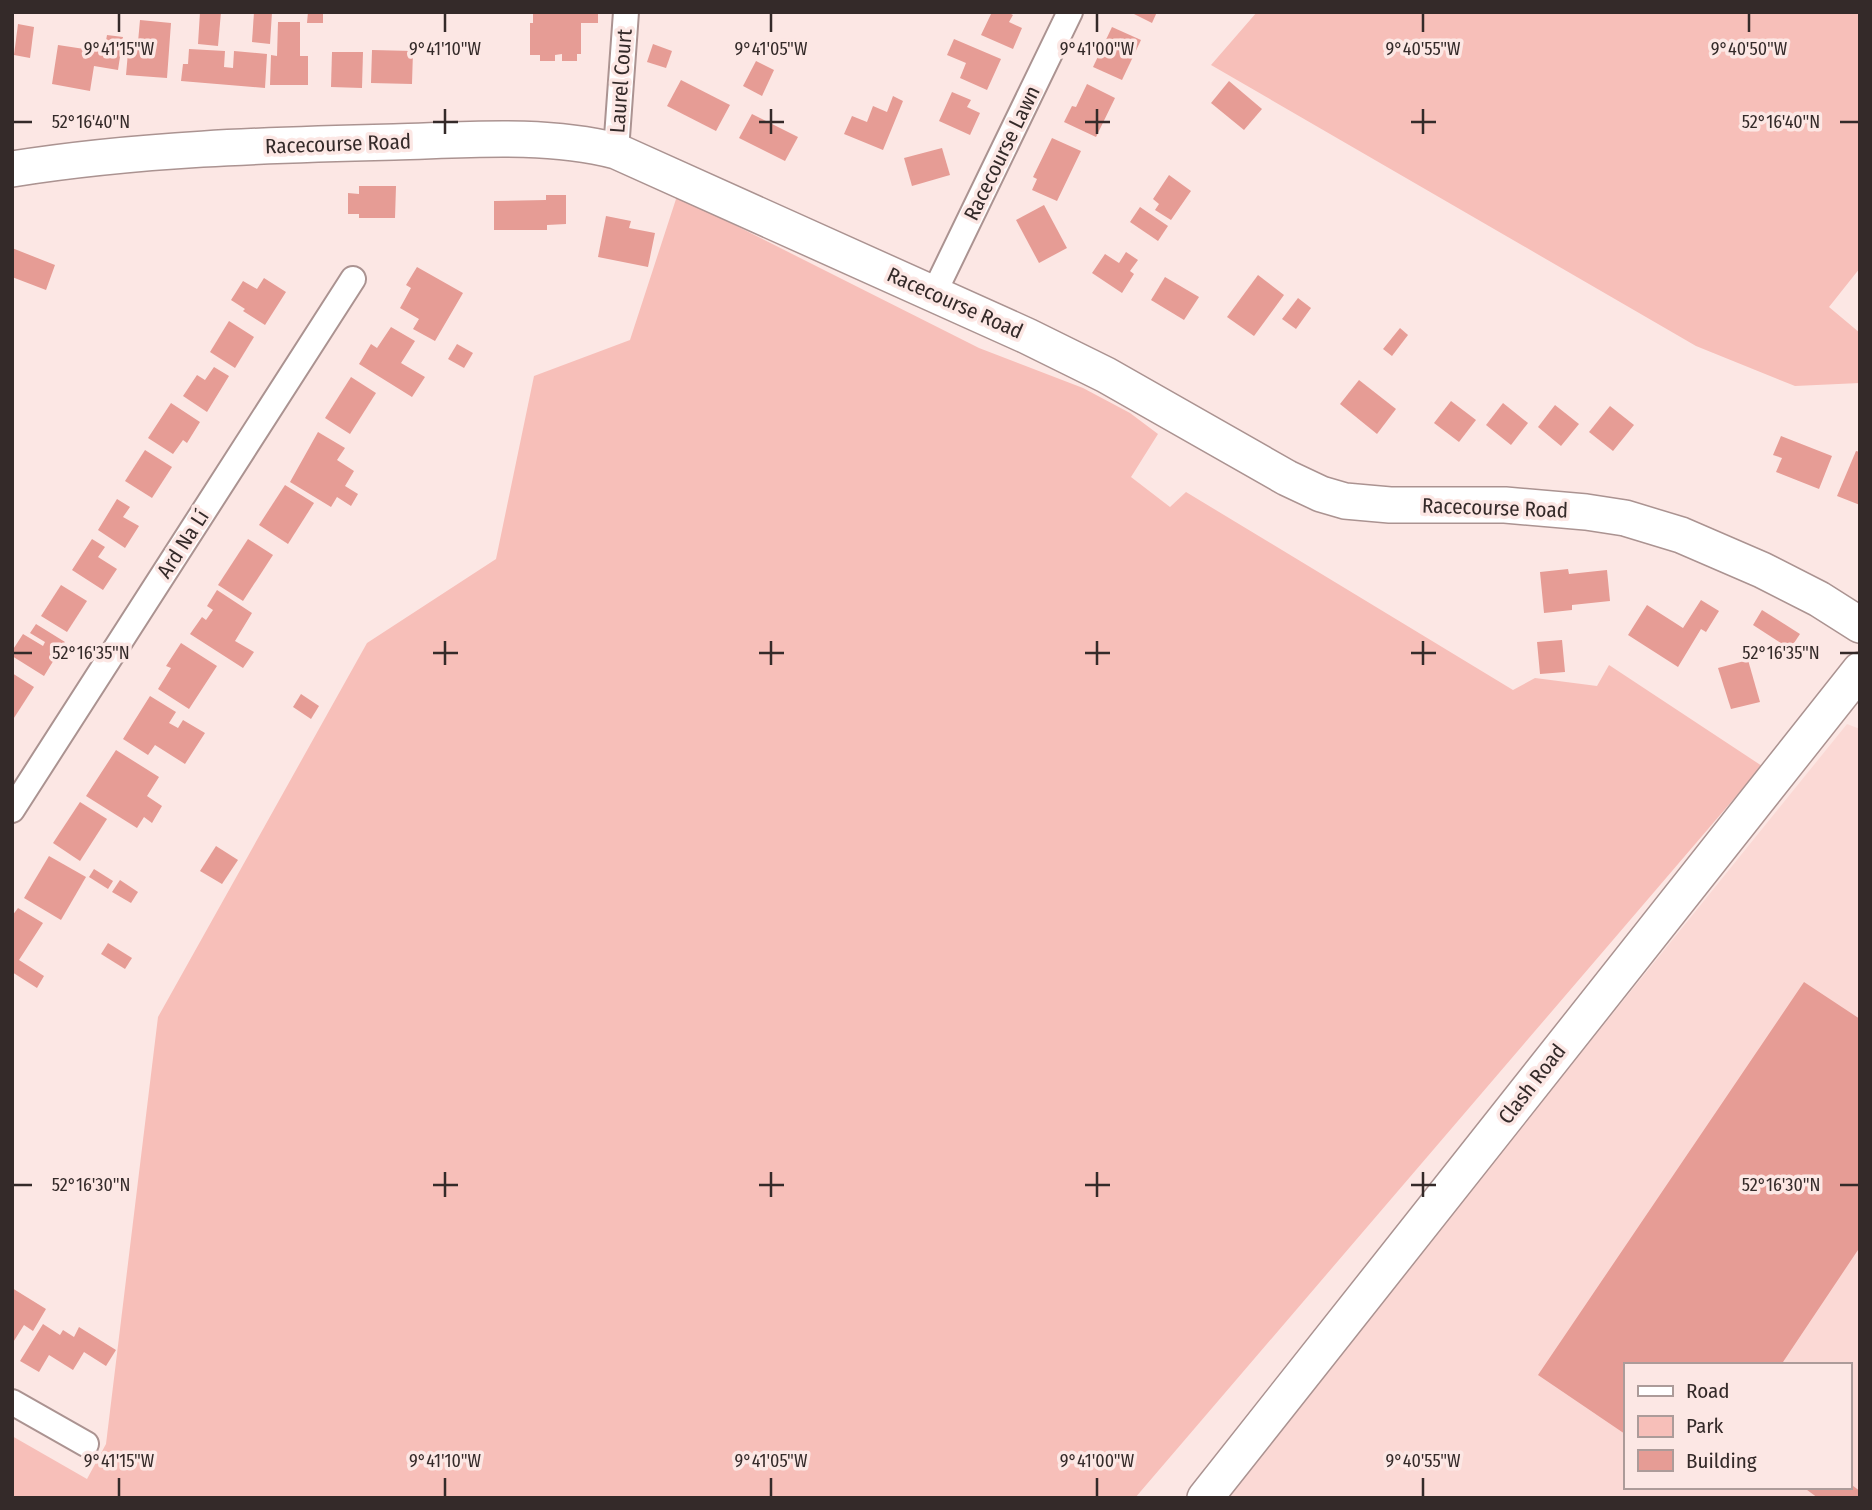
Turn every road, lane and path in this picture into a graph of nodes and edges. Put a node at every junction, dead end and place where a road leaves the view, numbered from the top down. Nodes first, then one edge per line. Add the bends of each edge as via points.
1 (626, 12) edge
2 (1070, 12) edge
3 (616, 151) junction
4 (12, 169) edge
5 (353, 279) dead end
6 (934, 293) junction
7 (1860, 625) edge
8 (1854, 690) edge
9 (12, 810) edge
10 (12, 1402) edge
11 (86, 1444) dead end
12 (1205, 1498) edge

1 - 3 street, Laurel Court
2 - 6 street, Racecourse Lawn
3 - 4 street, Racecourse Road via 566,141 339,144 190,149
3 - 6 street, Racecourse Road
5 - 9 street, Ard Na Lí
6 - 7 street, Racecourse Road via 1106,375 1321,494 1390,505 1505,505 1625,519 1681,535 1762,570
8 - 12 street, Clash Road
10 - 11 street

